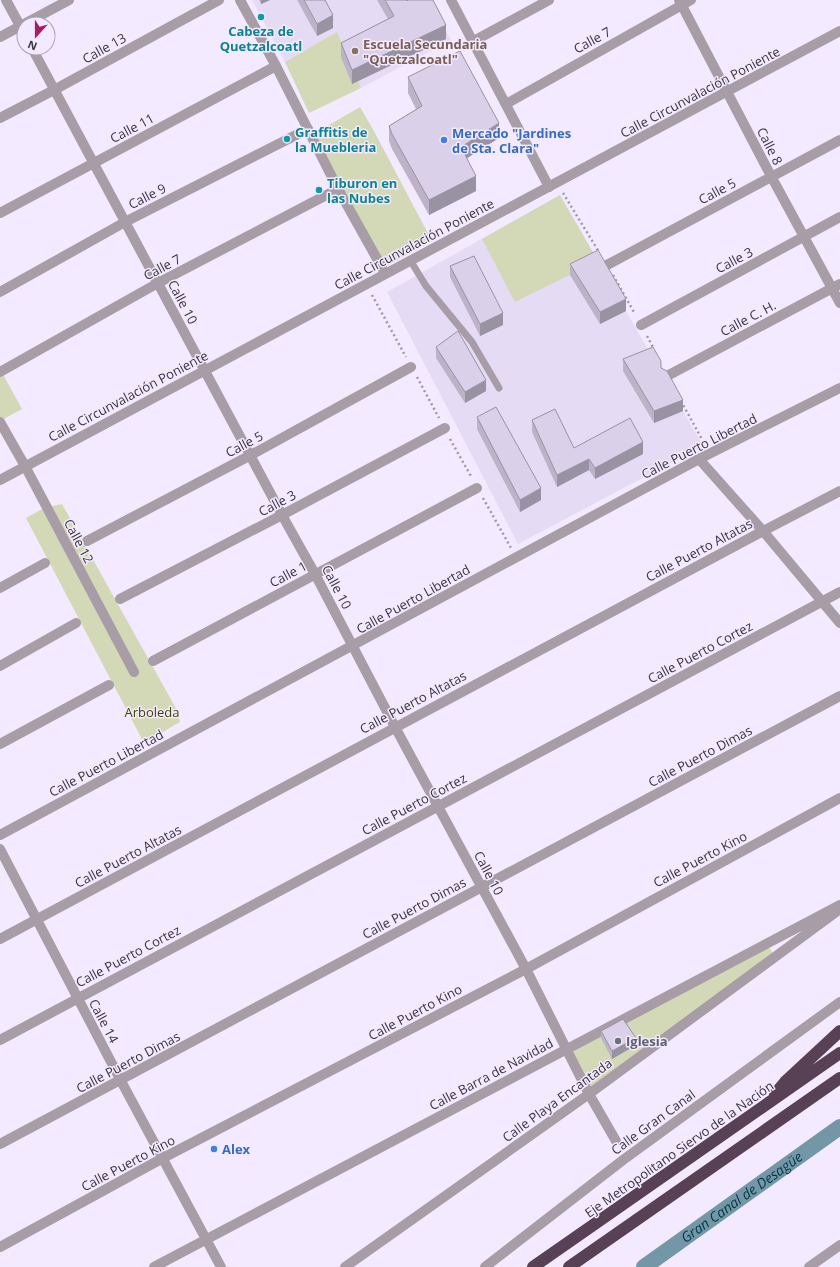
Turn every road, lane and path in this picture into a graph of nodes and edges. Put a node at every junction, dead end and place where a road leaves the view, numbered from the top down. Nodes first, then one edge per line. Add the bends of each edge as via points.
1 (6, 0) edge
2 (69, 0) edge
3 (219, 0) edge
4 (240, 0) edge
5 (451, 0) edge
6 (549, 0) edge
7 (691, 0) edge
8 (680, 3) edge
9 (44, 16) edge
10 (16, 19) edge
11 (840, 31) edge
12 (16, 32) edge
13 (0, 37) edge
14 (472, 42) junction
15 (36, 56) edge
16 (276, 66) junction
17 (54, 90) junction
18 (728, 92) junction
19 (506, 104) junction
20 (0, 118) edge
21 (308, 129) junction
22 (840, 140) edge
23 (94, 163) junction
24 (771, 176) junction
25 (549, 187) junction
26 (338, 189) junction
27 (0, 213) edge
28 (840, 217) edge
29 (125, 222) junction
30 (805, 236) junction
31 (410, 260) junction
32 (607, 265) edge
33 (385, 273) junction
34 (158, 283) junction
35 (836, 286) edge
36 (0, 292) edge
37 (840, 303) edge
38 (641, 325) dead end
39 (411, 367) dead end
40 (205, 370) junction
41 (0, 372) edge
42 (667, 376) edge
43 (499, 388) dead end
44 (840, 388) edge
45 (0, 422) edge
46 (445, 428) dead end
47 (251, 455) junction
48 (699, 459) junction
49 (25, 466) junction
50 (0, 480) edge
51 (477, 488) dead end
52 (840, 491) edge
53 (282, 516) junction
54 (763, 531) junction
55 (87, 541) dead end
56 (45, 563) dead end
57 (315, 574) junction
58 (0, 588) edge
59 (840, 592) edge
60 (120, 599) dead end
61 (822, 602) junction
62 (76, 623) dead end
63 (840, 623) edge
64 (353, 646) junction
65 (153, 661) dead end
66 (0, 666) edge
67 (134, 672) dead end
68 (109, 685) dead end
69 (840, 696) edge
70 (395, 727) junction
71 (0, 744) edge
72 (840, 798) edge
73 (438, 806) junction
74 (0, 835) edge
75 (0, 849) edge
76 (481, 886) junction
77 (840, 905) edge
78 (840, 910) edge
79 (36, 920) junction
80 (0, 939) edge
81 (526, 969) junction
82 (78, 998) junction
83 (840, 1002) edge
84 (840, 1031) edge
85 (0, 1040) edge
86 (566, 1049) junction
87 (840, 1053) edge
88 (840, 1078) edge
89 (121, 1081) junction
90 (589, 1094) junction
91 (765, 1106) junction
92 (616, 1141) dead end
93 (0, 1144) edge
94 (163, 1158) junction
95 (206, 1240) junction
96 (840, 1245) edge
97 (0, 1247) edge
98 (154, 1267) edge
99 (221, 1267) edge
100 (345, 1267) edge
101 (485, 1267) edge
102 (534, 1267) edge
103 (569, 1267) edge
104 (809, 1267) edge

1 - 10 street
2 - 9 street
3 - 17 street, Calle 13
4 - 16 street
5 - 14 street
6 - 14 street
7 - 8 street, Calle 7
8 - 18 street, Calle 8
8 - 19 street, Calle 7
11 - 18 street, Calle Circunvalación Poniente
12 - 13 street
14 - 19 street
15 - 17 street, Calle 10
16 - 21 street
16 - 23 street, Calle 11
17 - 20 street, Calle 13
17 - 23 street, Calle 10
18 - 24 street, Calle 8
18 - 25 street, Calle Circunvalación Poniente
19 - 25 street
21 - 26 street
21 - 29 street, Calle 9
22 - 24 street, Calle 5
23 - 27 street, Calle 11
23 - 29 street, Calle 10
24 - 30 street, Calle 8
24 - 32 street, Calle 5
25 - 31 street, Calle Circunvalación Poniente
26 - 33 street
26 - 34 street, Calle 7
28 - 30 street, Calle 3
29 - 34 street, Calle 10
29 - 36 street, Calle 9
30 - 35 street, Calle 8
30 - 38 street, Calle 3
31 - 33 street, Calle Circunvalación Poniente
31 - 43 lane via 426,286 472,342
33 - 40 street, Calle Circunvalación Poniente
34 - 40 street, Calle 10
34 - 41 street, Calle 7
35 - 37 street, Calle 8
35 - 42 street, Calle C. H.
39 - 47 street, Calle 5
40 - 47 street, Calle 10
40 - 49 street, Calle Circunvalación Poniente
44 - 48 street, Calle Puerto Libertad
45 - 49 street, Calle 12
46 - 53 street, Calle 3
47 - 53 street, Calle 10
47 - 55 street, Calle 5
48 - 54 street
48 - 64 street, Calle Puerto Libertad
49 - 50 street, Calle Circunvalación Poniente
49 - 67 street, Calle 12
51 - 57 street, Calle 1
52 - 54 street, Calle Puerto Altatas
53 - 57 street, Calle 10
53 - 60 street, Calle 3
54 - 61 street
54 - 70 street, Calle Puerto Altatas
56 - 58 street
57 - 64 street, Calle 10
57 - 65 street, Calle 1
59 - 61 street, Calle Puerto Cortez
61 - 63 street
61 - 73 street, Calle Puerto Cortez
62 - 66 street
64 - 70 street, Calle 10
64 - 74 street, Calle Puerto Libertad
68 - 71 street
69 - 76 street, Calle Puerto Dimas
70 - 73 street, Calle 10
70 - 79 street, Calle Puerto Altatas
72 - 81 street, Calle Puerto Kino
73 - 76 street, Calle 10
73 - 82 street, Calle Puerto Cortez
75 - 79 street, Calle 14
76 - 81 street, Calle 10
76 - 89 street, Calle Puerto Dimas
77 - 86 street, Calle Barra de Navidad
78 - 90 street, Calle Playa Encantada
79 - 80 street, Calle Puerto Altatas
79 - 82 street, Calle 14
81 - 86 street, Calle 10
81 - 94 street, Calle Puerto Kino
82 - 85 street, Calle Puerto Cortez
82 - 89 street, Calle 14
83 - 101 street, Calle Gran Canal via 623,1160
84 - 91 highway via 784,1082
86 - 90 street, Calle 10
86 - 95 street, Calle Barra de Navidad
87 - 91 highway, Eje Metropolitano Siervo de la Nación
88 - 103 highway
89 - 93 street, Calle Puerto Dimas
89 - 94 street, Calle 14
90 - 92 street, Calle 10
90 - 100 street, Calle Playa Encantada
91 - 102 highway, Eje Metropolitano Siervo de la Nación
94 - 95 street, Calle 14
94 - 97 street, Calle Puerto Kino
95 - 98 street, Calle Barra de Navidad
95 - 99 street, Calle 14
96 - 104 street

